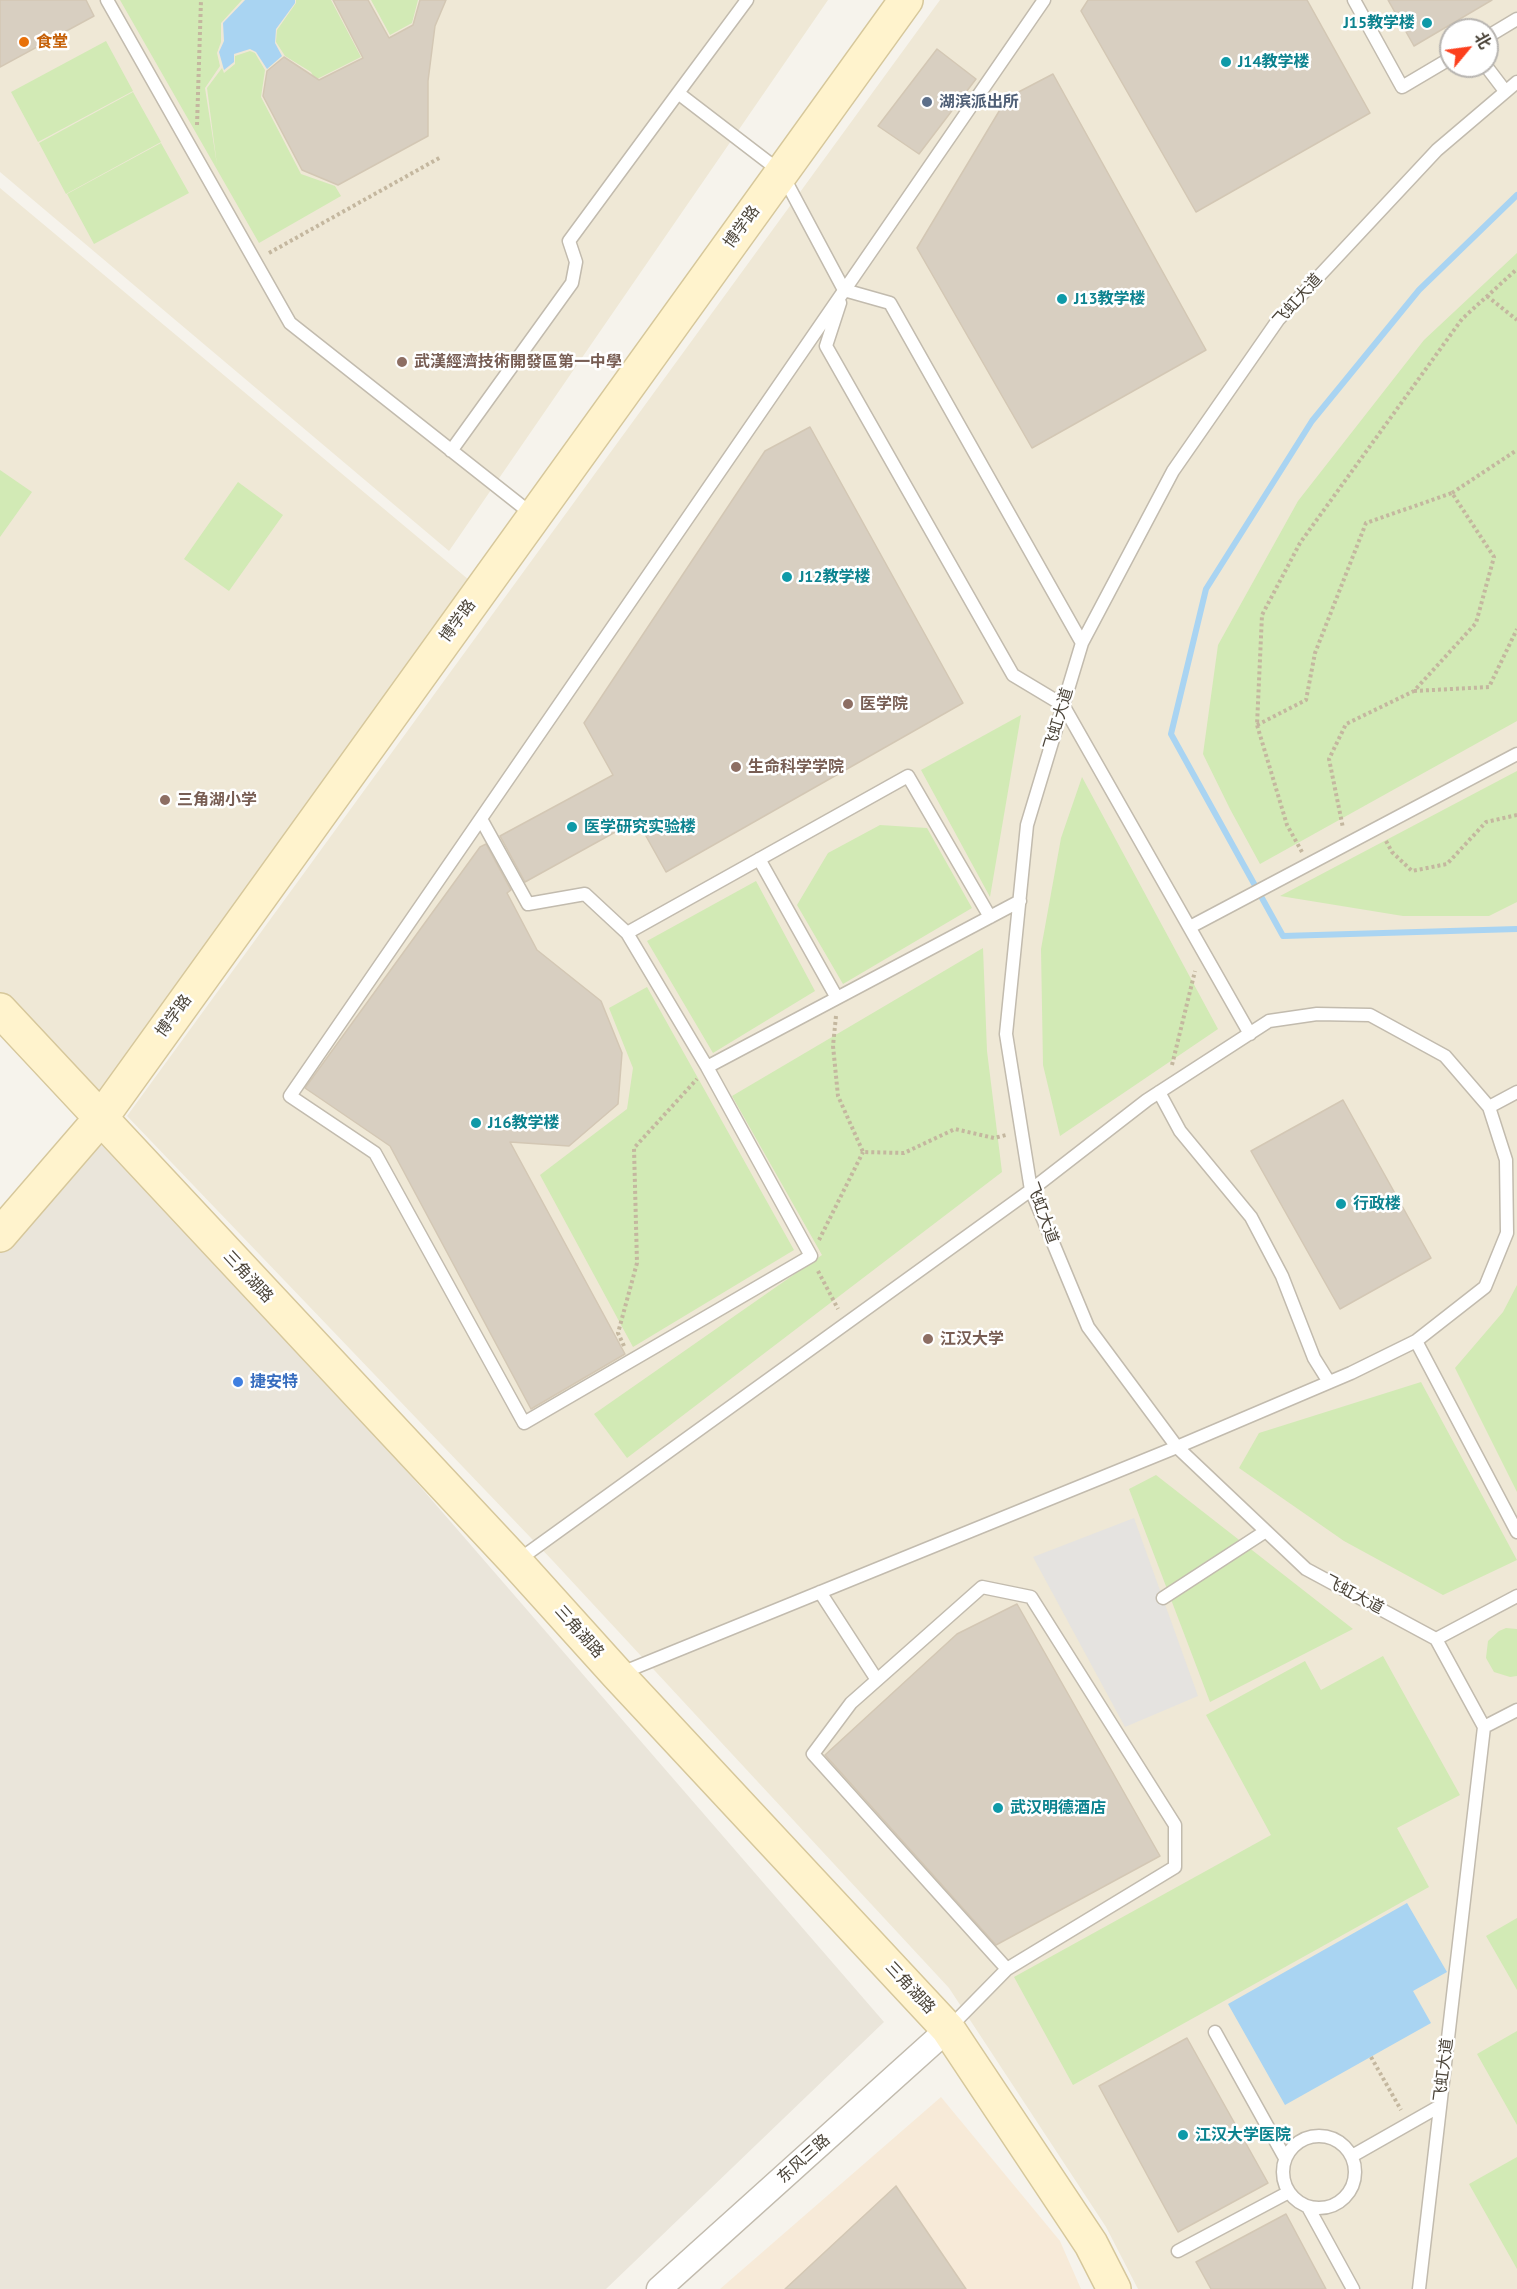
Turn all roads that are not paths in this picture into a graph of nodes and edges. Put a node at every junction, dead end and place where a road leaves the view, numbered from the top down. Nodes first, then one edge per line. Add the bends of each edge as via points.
1 (107, 0) edge
2 (747, 0) edge
3 (906, 0) edge
4 (1044, 0) edge
5 (1354, 0) edge
6 (1517, 19) edge
7 (1499, 30) edge
8 (1439, 65) edge
9 (1495, 78) edge
10 (1517, 82) edge
11 (1505, 91) junction
12 (678, 93) junction
13 (781, 172) junction
14 (844, 290) junction
15 (451, 451) junction
16 (534, 516) junction
17 (1082, 643) junction
18 (1063, 705) junction
19 (1517, 754) edge
20 (481, 819) junction
21 (759, 860) junction
22 (1020, 901) junction
23 (990, 917) junction
24 (1190, 927) junction
25 (627, 933) junction
26 (837, 998) junction
27 (0, 1010) edge
28 (1250, 1034) junction
29 (707, 1067) junction
30 (1162, 1090) junction
31 (1517, 1092) edge
32 (1490, 1107) junction
33 (101, 1118) junction
34 (1031, 1190) junction
35 (0, 1235) edge
36 (1416, 1341) junction
37 (1329, 1382) junction
38 (1177, 1447) junction
39 (1266, 1531) junction
40 (1517, 1532) edge
41 (515, 1561) junction
42 (820, 1592) junction
43 (1517, 1596) edge
44 (1163, 1598) dead end
45 (1436, 1639) junction
46 (617, 1674) junction
47 (877, 1680) junction
48 (1517, 1710) edge
49 (1484, 1727) junction
50 (1006, 1969) junction
51 (948, 2029) junction
52 (1215, 2032) dead end
53 (1440, 2106) junction
54 (1352, 2156) junction
55 (1286, 2158) junction
56 (1289, 2192) junction
57 (1308, 2207) junction
58 (1179, 2252) dead end
59 (659, 2289) edge
60 (1114, 2289) edge
61 (1353, 2289) edge
62 (1419, 2289) edge

1 - 15 lane via 290,323
2 - 12 lane
3 - 13 street, 博学路
4 - 14 lane
5 - 8 lane via 1402,87
6 - 7 lane
9 - 11 lane
10 - 11 lane, 飞虹大道
11 - 17 lane, 飞虹大道 via 1437,150 1278,320 1173,471
12 - 13 lane
12 - 15 lane via 569,241 576,262 572,283
13 - 14 lane
13 - 16 street, 博学路
14 - 17 lane via 890,303
14 - 18 lane via 826,346 1013,675
14 - 20 lane
15 - 16 lane
16 - 33 street, 博学路
17 - 18 lane, 飞虹大道
18 - 22 lane, 飞虹大道 via 1027,825
18 - 24 lane
19 - 24 lane
20 - 25 lane via 528,904 585,894
20 - 29 lane via 290,1096 375,1153 524,1423 811,1256
21 - 23 lane via 908,776
21 - 25 lane
21 - 26 lane
22 - 23 lane
22 - 34 lane, 飞虹大道 via 1006,1034
23 - 26 lane
24 - 28 lane
25 - 29 lane
26 - 29 lane
27 - 33 street, 三角湖路
28 - 30 lane
28 - 32 lane via 1269,1021 1317,1014 1370,1016 1445,1056
30 - 34 lane
30 - 37 lane via 1180,1131 1251,1217 1282,1276 1314,1358
31 - 32 lane
32 - 36 lane via 1506,1160 1507,1233 1485,1287
33 - 35 street, 博学路
33 - 41 street, 三角湖路
34 - 38 lane, 飞虹大道 via 1088,1327
34 - 41 lane
36 - 37 lane
36 - 40 lane
37 - 38 lane
38 - 39 lane, 飞虹大道
38 - 42 lane
39 - 44 lane
39 - 45 lane, 飞虹大道 via 1306,1569
41 - 46 street, 三角湖路
42 - 46 lane
42 - 47 lane
43 - 45 lane
45 - 49 lane
46 - 51 street, 三角湖路
47 - 50 lane via 851,1703 813,1754
47 - 50 lane via 982,1587 1031,1596 1175,1825 1175,1867
48 - 49 lane
49 - 53 lane, 飞虹大道
50 - 51 lane
51 - 59 street, 东风三路
51 - 60 street, 三角湖路 via 1091,2244
52 - 55 lane
53 - 54 lane
53 - 62 lane, 飞虹大道
54 - 55 lane via 1346,2146 1324,2135 1301,2140
54 - 57 lane via 1356,2174 1351,2191 1332,2206
55 - 56 lane via 1284,2181
56 - 57 lane
56 - 58 lane
57 - 61 lane

